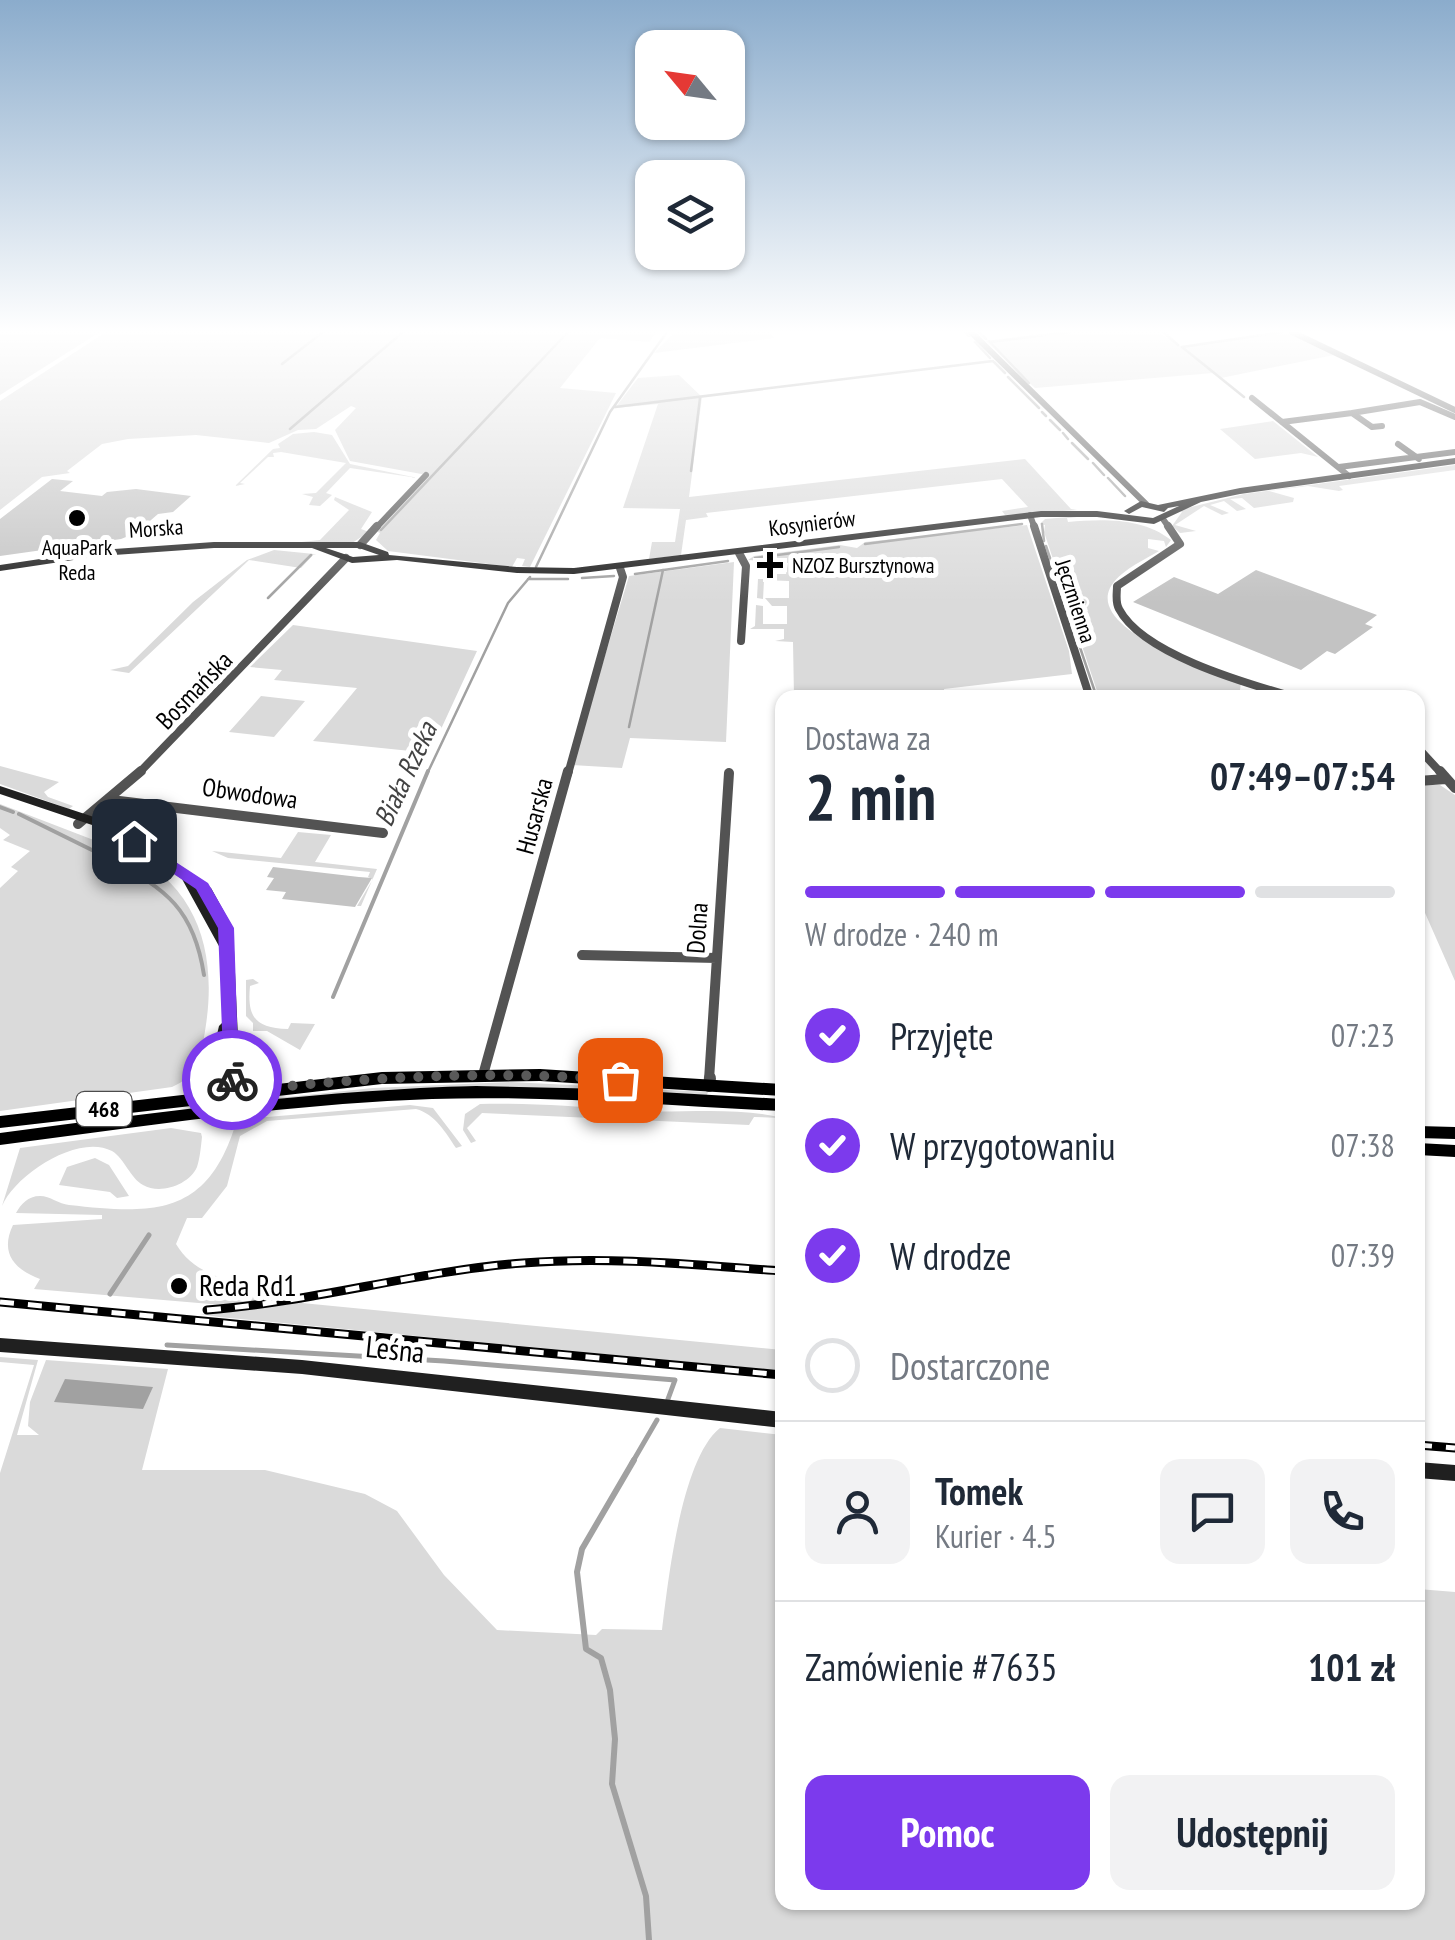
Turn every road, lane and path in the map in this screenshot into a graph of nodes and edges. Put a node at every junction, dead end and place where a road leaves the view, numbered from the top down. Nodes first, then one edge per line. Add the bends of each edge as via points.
1 (1282, 422) edge
2 (1060, 423) edge
3 (1366, 423) edge
4 (1382, 426) dead end
5 (1398, 445) dead end
6 (1455, 452) edge
7 (1416, 457) junction
8 (1455, 461) edge
9 (1428, 465) junction
10 (1339, 467) junction
11 (426, 475) dead end
12 (1350, 476) junction
13 (1137, 510) junction
14 (1164, 513) junction
15 (1030, 516) junction
16 (1148, 521) junction
17 (1172, 534) junction
18 (367, 550) junction
19 (738, 553) junction
20 (348, 555) junction
21 (0, 568) edge
22 (620, 568) junction
23 (741, 640) dead end
24 (1087, 690) edge
25 (1276, 690) edge
26 (1425, 756) edge
27 (729, 772) dead end
28 (1446, 779) junction
29 (1425, 780) edge
30 (1455, 788) edge
31 (0, 790) edge
32 (111, 800) junction
33 (82, 821) junction
34 (383, 834) dead end
35 (582, 955) dead end
36 (717, 958) junction
37 (229, 1013) junction
38 (483, 1075) junction
39 (709, 1086) junction
40 (775, 1090) edge
41 (312, 1092) junction
42 (233, 1101) junction
43 (208, 1104) junction
44 (775, 1105) edge
45 (0, 1122) edge
46 (1425, 1132) edge
47 (1455, 1132) edge
48 (0, 1139) edge
49 (1425, 1149) edge
50 (1455, 1150) edge
51 (0, 1345) edge
52 (775, 1419) edge
53 (1425, 1471) edge
54 (1455, 1473) edge

1 - 10 street
2 - 13 street via 1127,490
3 - 4 street
5 - 7 street
6 - 7 street
7 - 9 street
7 - 10 street
8 - 9 main road
9 - 12 main road
10 - 12 street
11 - 18 street via 374,533
12 - 14 main road via 1197,501
13 - 14 main road
13 - 15 main road, Kosynierów
13 - 16 main road
14 - 16 main road
14 - 17 street
15 - 19 main road, Kosynierów
15 - 24 street, Jęczmienna
16 - 17 street
17 - 25 street via 1180,544 1117,586 1113,600 1120,618 1157,644
18 - 20 main road
18 - 22 main road, Kosynierów via 533,571
19 - 22 main road, Kosynierów
19 - 23 street via 746,566
20 - 21 main road, Morska via 242,544
20 - 32 street, Bosmańska
22 - 38 street, Husarska via 624,577
26 - 28 street
27 - 36 street, Dolna
28 - 29 street
28 - 30 street
31 - 33 main road
32 - 33 street, Bosmańska
32 - 34 street, Obwodowa
33 - 37 main road via 149,849 188,879 226,947
35 - 36 street
36 - 39 street, Dolna
37 - 42 main road
37 - 43 main road
38 - 39 main road, 468
38 - 41 main road, 468
39 - 40 main road, 468
41 - 42 main road, 468
41 - 44 main road, 468 via 521,1092
42 - 43 main road, 468
43 - 45 main road, 468
43 - 48 main road, 468
46 - 47 main road
49 - 50 main road
51 - 52 main road, Leśna via 302,1366
53 - 54 main road

